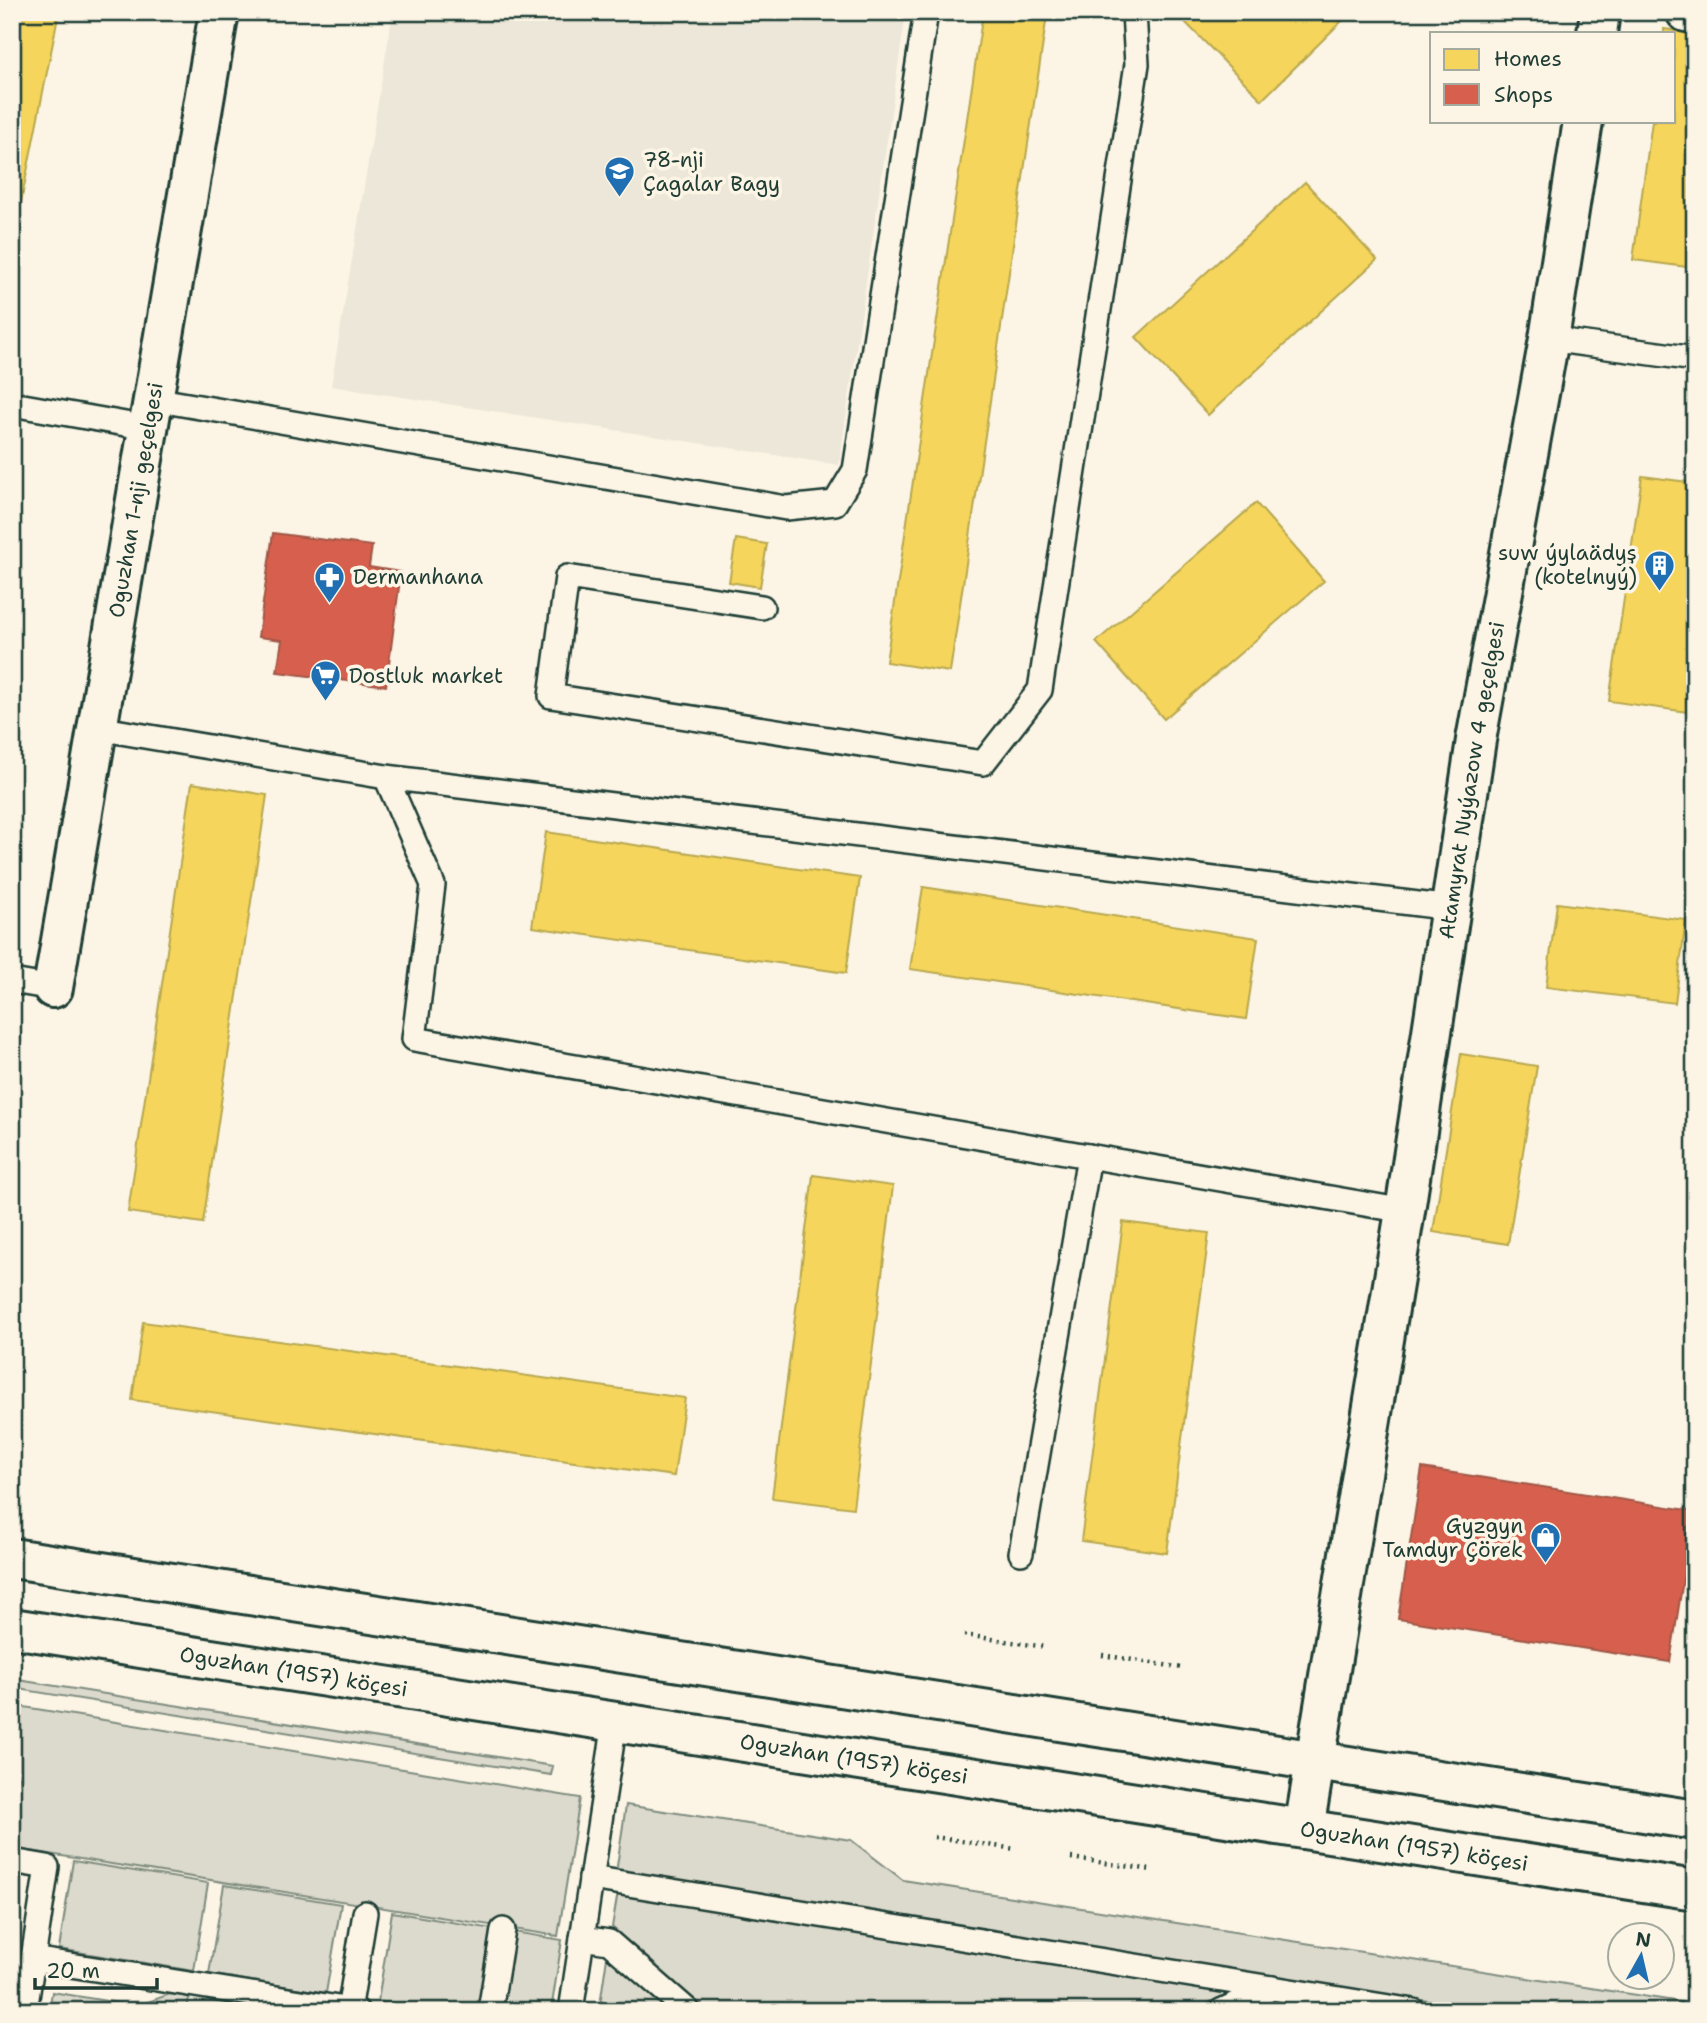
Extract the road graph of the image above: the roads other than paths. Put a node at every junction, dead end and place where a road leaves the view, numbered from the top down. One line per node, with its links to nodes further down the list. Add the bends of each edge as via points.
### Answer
1 (219, 12): 12 (main road, Oguzhan 1-nji geçelgesi)
2 (926, 12): 12 (lane, via 855,470 835,503 786,509)
3 (1134, 12): 13 (lane, via 1137,64 1040,690 983,763 551,696 567,577)
4 (1600, 12): 7 (main road)
5 (1686, 12): 6 (main road)
6 (1695, 13)
7 (1597, 32)
8 (1583, 122): 9 (main road, Atamyrat Nyýazow 4 geçelgesi)
9 (1549, 339): 10 (lane); 16 (main road, Atamyrat Nyýazow 4 geçelgesi, via 1476,740)
10 (1695, 359)
11 (12, 404): 12 (lane)
12 (151, 413): 14 (main road, Oguzhan 1-nji geçelgesi)
13 (762, 607)
14 (97, 728): 15 (lane); 18 (main road, Oguzhan 1-nji geçelgesi)
15 (386, 777): 16 (lane); 19 (lane, via 433,884 414,1039)
16 (1451, 908): 20 (main road, Atamyrat Nyýazow 4 geçelgesi)
17 (12, 981): 18 (lane)
18 (53, 988)
19 (1088, 1156): 20 (lane); 21 (lane)
20 (1405, 1211): 25 (main road, Atamyrat Nyýazow 4 geçelgesi)
21 (1021, 1553)
22 (12, 1558): 25 (main road)
23 (12, 1628): 24 (main road, Oguzhan (1957) köçesi)
24 (615, 1722): 27 (main road, Oguzhan (1957) köçesi); 29 (lane)
25 (1315, 1761): 26 (main road); 27 (main road, Atamyrat Nyýazow 4 geçelgesi)
26 (1695, 1820)
27 (1304, 1829): 30 (main road, Oguzhan (1957) köçesi)
28 (12, 1861): 34 (lane, via 47,1867)
29 (591, 1878): 33 (lane); 35 (lane)
30 (1695, 1890)
31 (365, 1913): 37 (lane)
32 (503, 1930): 39 (lane)
33 (582, 1938): 40 (lane); 41 (lane, via 609,1942)
34 (33, 1959): 37 (lane); 38 (lane)
35 (1282, 1996): 36 (lane); 42 (lane)
36 (1326, 2003): 43 (lane)
37 (352, 2010)
38 (25, 2011)
39 (490, 2011)
40 (571, 2011)
41 (688, 2011)
42 (1221, 2011)
43 (1414, 2011)

